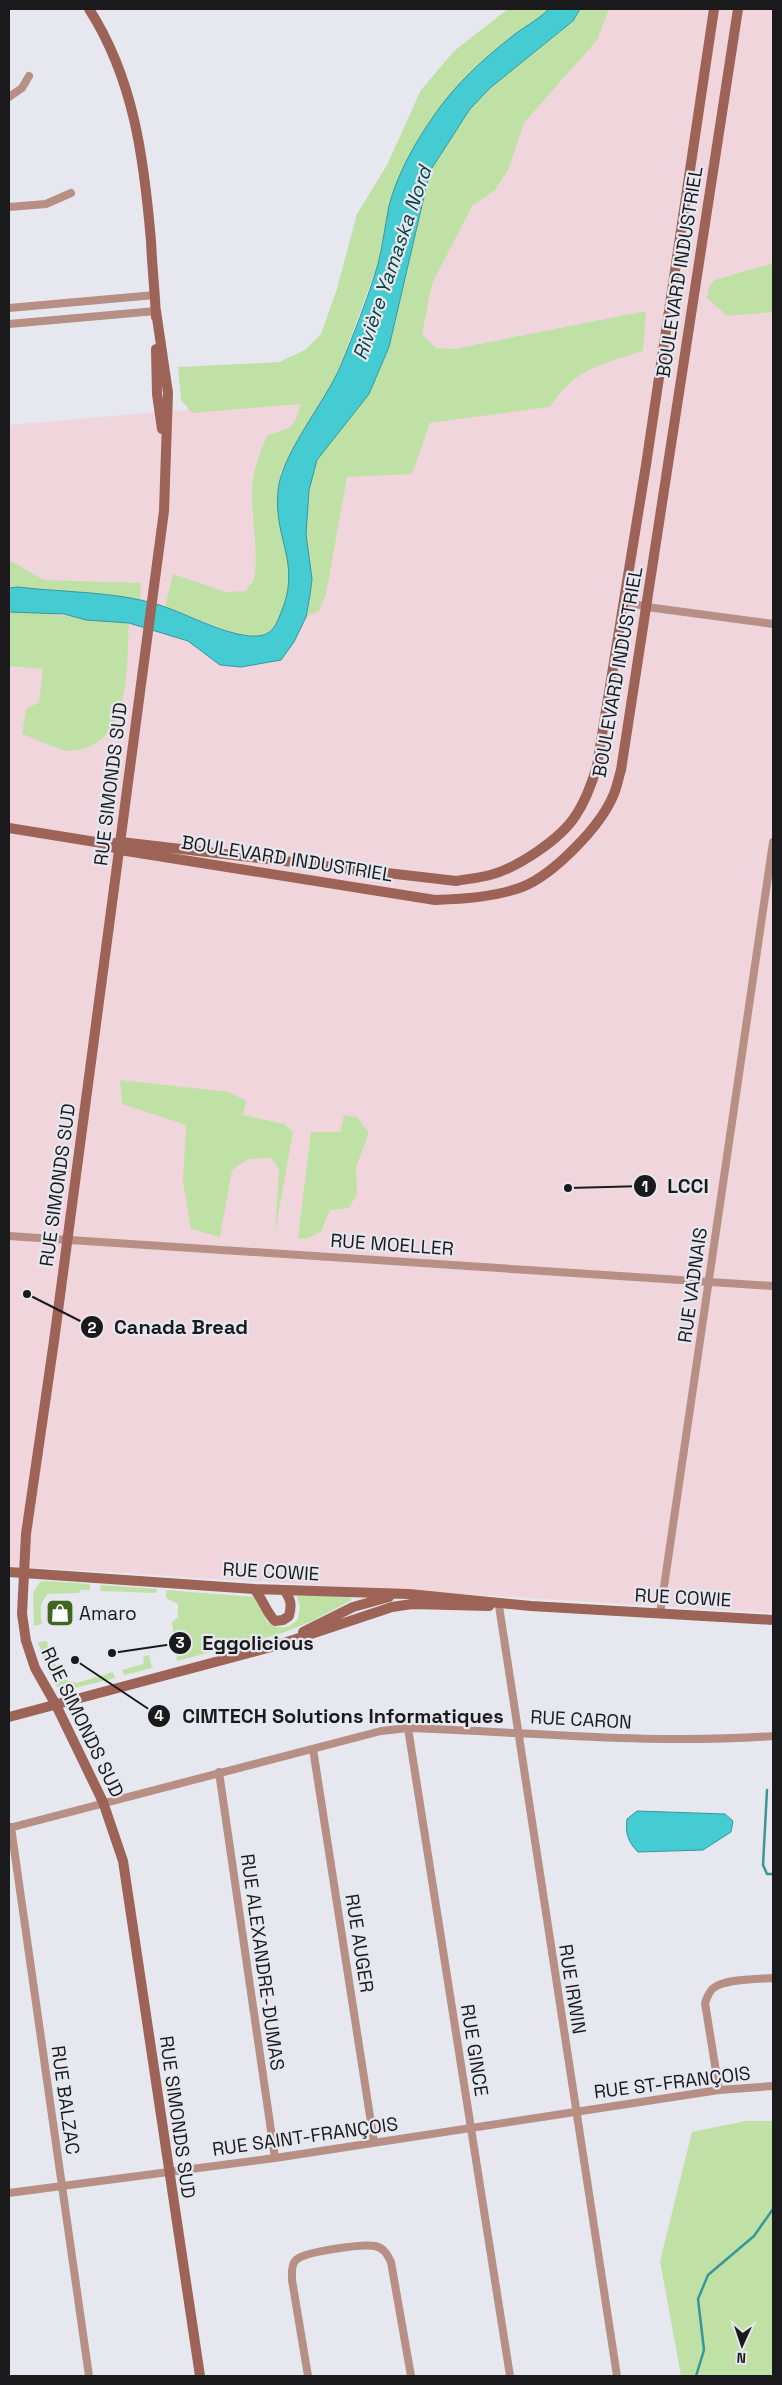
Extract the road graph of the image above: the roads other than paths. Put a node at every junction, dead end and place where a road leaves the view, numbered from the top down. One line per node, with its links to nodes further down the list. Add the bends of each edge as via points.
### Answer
1 (89, 9): 8 (street, RUE SIMONDS SUD, via 118,67 140,141)
2 (714, 9): 14 (street, BOULEVARD INDUSTRIEL)
3 (738, 9): 15 (street, BOULEVARD INDUSTRIEL)
4 (29, 76): 5 (street, via 22,88)
5 (9, 98)
6 (71, 193): 7 (street, via 46,204)
7 (9, 207)
8 (154, 295): 9 (street); 11 (street, RUE SIMONDS SUD)
9 (34, 306): 10 (street); 12 (street)
10 (9, 308)
11 (156, 311): 12 (street); 19 (street, RUE SIMONDS SUD, via 168,393 164,511)
12 (36, 322): 13 (street)
13 (9, 324)
14 (624, 601): 15 (street); 19 (street, BOULEVARD INDUSTRIEL, via 597,766 591,785 576,816 552,840 515,865 491,875 456,881)
15 (647, 607): 16 (street); 19 (street, BOULEVARD INDUSTRIEL, via 613,796 590,831 563,860 524,887 472,898 435,900)
16 (773, 624)
17 (9, 828): 19 (street, BOULEVARD INDUSTRIEL)
18 (773, 842): 22 (street, RUE VADNAIS)
19 (120, 846): 21 (street, RUE SIMONDS SUD)
20 (9, 1236): 21 (street, RUE MOELLER)
21 (67, 1239): 22 (street, RUE MOELLER); 25 (street, RUE SIMONDS SUD)
22 (709, 1281): 23 (street, RUE MOELLER); 31 (street, RUE VADNAIS)
23 (773, 1286)
24 (9, 1572): 25 (street, RUE COWIE)
25 (23, 1572): 26 (street, RUE COWIE); 34 (street, RUE SIMONDS SUD, via 22,1614 26,1640 35,1668)
26 (254, 1589): 27 (street, RUE COWIE); 27 (street, via 275,1621 289,1616 292,1607)
27 (284, 1590): 28 (street, RUE COWIE)
28 (409, 1594): 30 (street, RUE COWIE); 33 (street, via 353,1607)
29 (499, 1606): 30 (street, RUE COWIE); 33 (street, RUE COWIE, via 412,1604 392,1607); 37 (street, RUE IRWIN)
30 (531, 1606): 31 (street, RUE COWIE)
31 (660, 1614): 32 (street, RUE COWIE)
32 (773, 1620)
33 (275, 1646): 34 (street)
34 (56, 1705): 35 (street); 41 (street, RUE SIMONDS SUD)
35 (9, 1717)
36 (408, 1728): 37 (street, RUE CARON); 39 (street, RUE CARON, via 381,1731); 47 (street, RUE GINCE)
37 (517, 1732): 38 (street, RUE CARON, via 625,1739); 46 (street, RUE IRWIN)
38 (773, 1736)
39 (313, 1749): 40 (street, RUE CARON); 48 (street, RUE AUGER)
40 (219, 1772): 41 (street, RUE CARON); 49 (street, RUE ALEXANDRE-DUMAS)
41 (103, 1802): 42 (street, RUE CARON); 50 (street, RUE SIMONDS SUD, via 123,1861)
42 (10, 1827): 51 (street, RUE BALZAC)
43 (773, 1978): 45 (street, via 723,1983 709,1993 705,2003)
44 (773, 2086): 45 (street, RUE ST-FRANÇOIS)
45 (720, 2090): 46 (street, RUE ST-FRANÇOIS)
46 (576, 2110): 47 (street, RUE SAINT-FRANÇOIS); 58 (street, RUE IRWIN)
47 (471, 2128): 48 (street, RUE SAINT-FRANÇOIS); 57 (street, RUE GINCE)
48 (374, 2142): 49 (street, RUE SAINT-FRANÇOIS)
49 (275, 2158): 50 (street, RUE SAINT-FRANÇOIS)
50 (168, 2171): 51 (street, RUE SAINT-FRANÇOIS); 54 (street, RUE SIMONDS SUD)
51 (61, 2186): 52 (street, RUE SAINT-FRANÇOIS); 53 (street, RUE BALZAC)
52 (9, 2193)
53 (89, 2376)
54 (200, 2376)
55 (308, 2376): 56 (street, via 292,2266 307,2254 377,2246 386,2252 391,2262)
56 (411, 2376)
57 (510, 2376)
58 (617, 2376)

